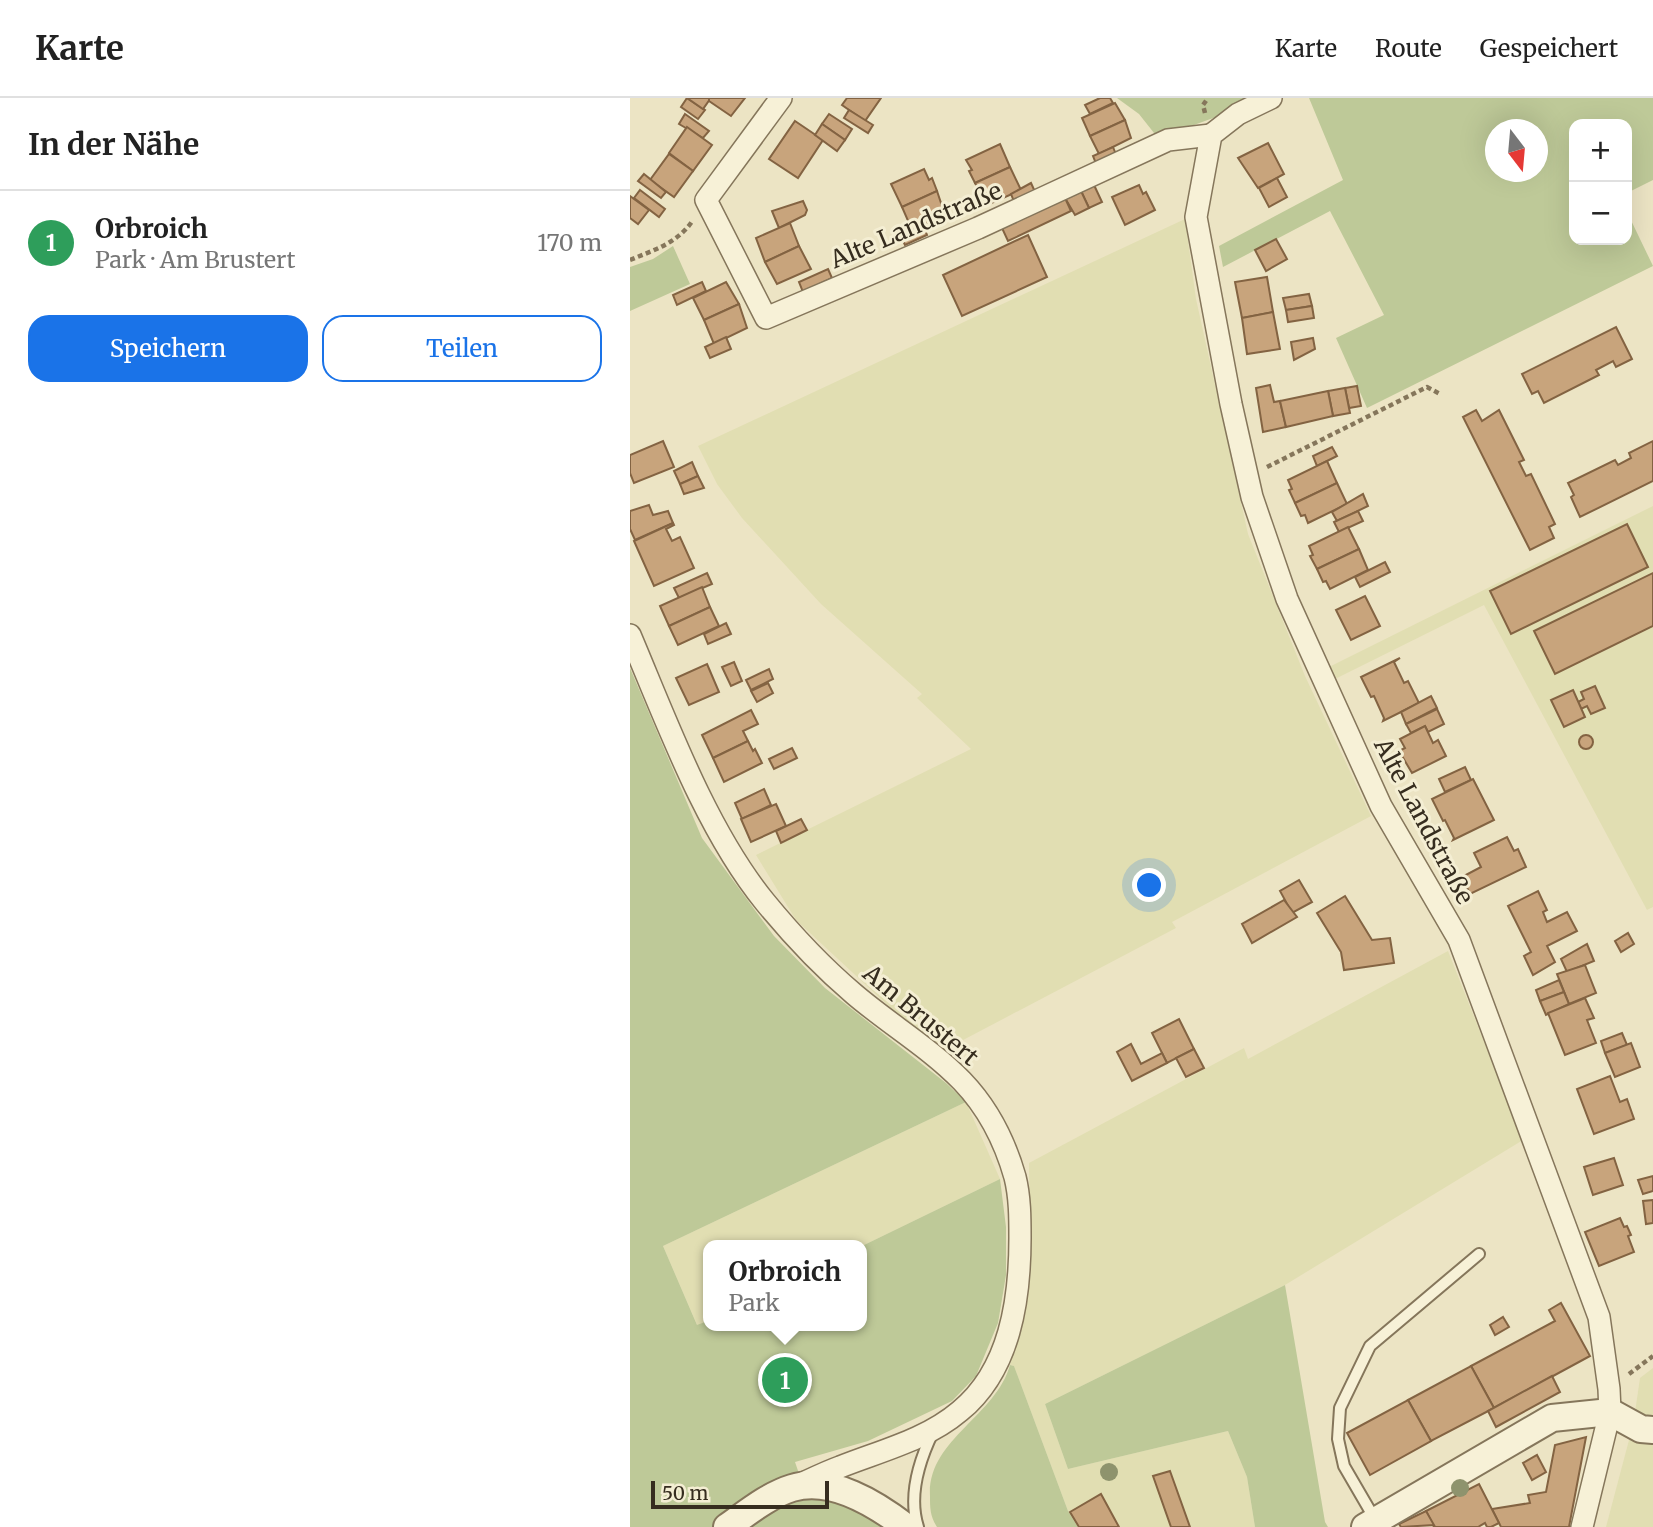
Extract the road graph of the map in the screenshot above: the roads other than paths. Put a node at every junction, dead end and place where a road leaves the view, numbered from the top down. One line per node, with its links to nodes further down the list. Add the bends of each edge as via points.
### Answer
1 (781, 98): 3 (street, Alte Landstraße, via 706,200 766,318 978,228 1168,140)
2 (1271, 98): 3 (street, via 1238,114)
3 (1211, 135): 6 (street, Alte Landstraße, via 1196,217 1252,497 1287,599 1381,806 1459,940 1599,1317)
4 (630, 635): 7 (street, Am Brustert, via 718,831 757,892 821,965 963,1082 986,1110 1006,1149 1016,1181 1020,1239 1015,1305 998,1364 980,1392)
5 (1479, 1254): 11 (lane, via 1370,1346 1340,1408 1338,1439 1344,1466)
6 (1610, 1412): 8 (street, via 1641,1429); 11 (street, via 1552,1418); 14 (street, Alte Landstraße)
7 (935, 1429): 9 (street, Am Brustert); 13 (lane, via 921,1458 915,1491)
8 (1653, 1430)
9 (793, 1488): 10 (street); 12 (street, via 814,1485 839,1490 865,1500)
10 (738, 1519)
11 (1371, 1524)
12 (906, 1527)
13 (918, 1527)
14 (1582, 1527)

